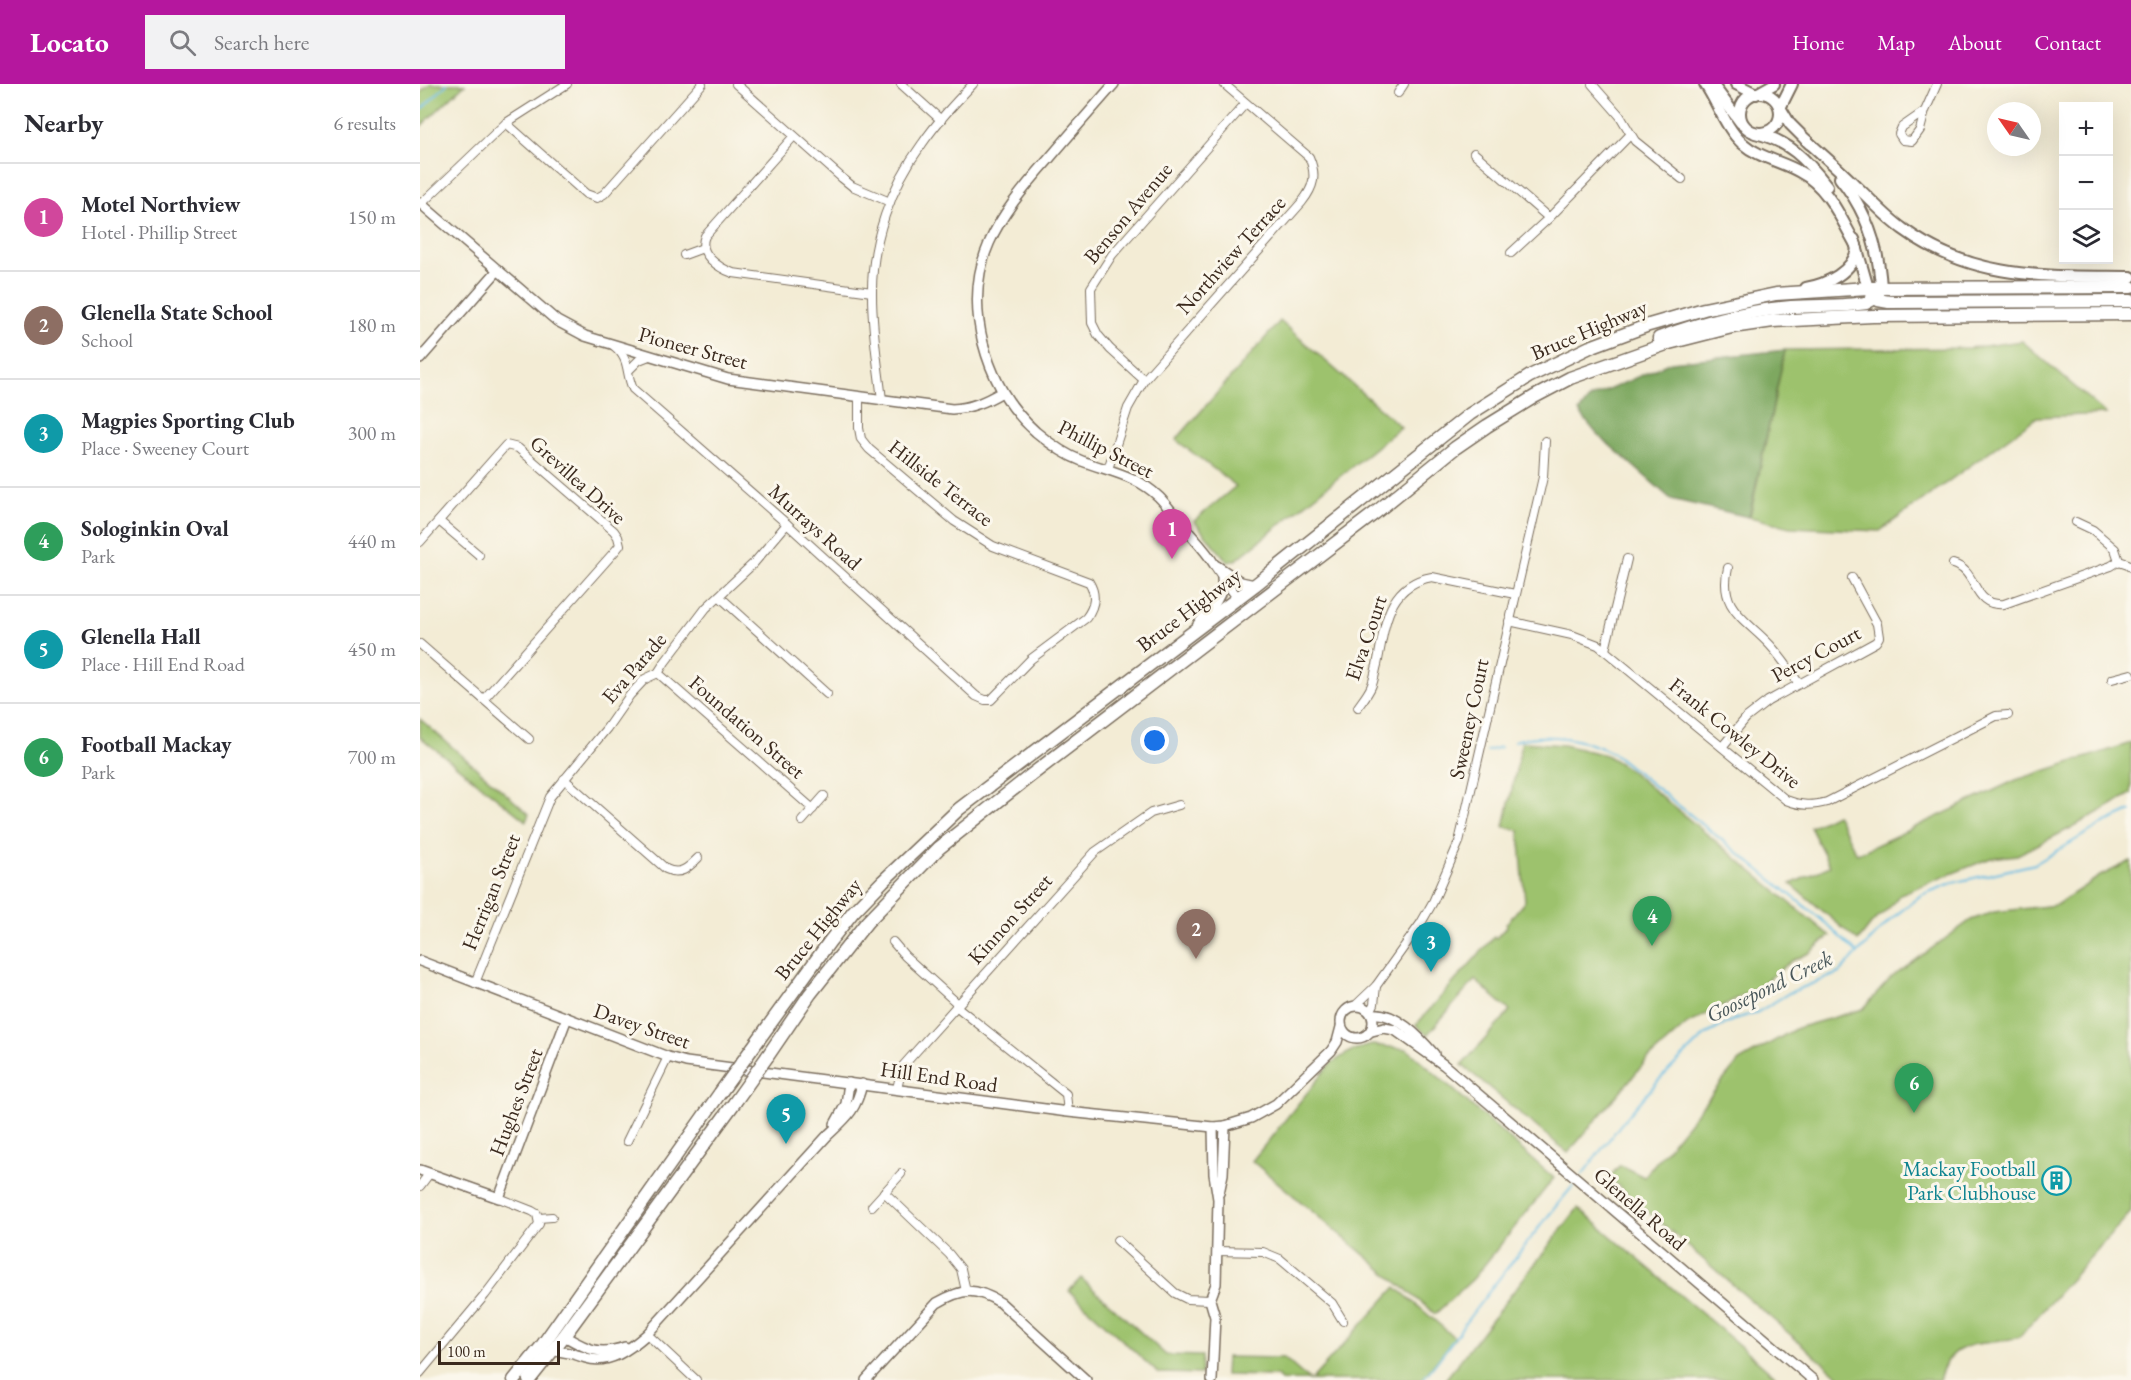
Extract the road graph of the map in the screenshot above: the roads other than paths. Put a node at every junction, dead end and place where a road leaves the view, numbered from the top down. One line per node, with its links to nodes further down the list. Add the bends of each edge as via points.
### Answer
1 (567, 84): 22 (street)
2 (702, 84): 22 (street, via 597,198 586,194)
3 (736, 84): 25 (street)
4 (901, 84): 21 (street)
5 (973, 84): 21 (street)
6 (1114, 84): 50 (street, Phillip Street, via 1014,198 986,250 977,300 979,326)
7 (1224, 84): 18 (street, Northview Terrace)
8 (1404, 84): 16 (street)
9 (1592, 84): 24 (street, via 1620,116)
10 (1705, 84): 32 (main road, via 1743,143 1817,183)
11 (1712, 84): 23 (main road)
12 (1736, 84): 17 (main road)
13 (1774, 84): 17 (main road)
14 (1792, 84): 19 (main road)
15 (1937, 84): 20 (street)
16 (1398, 93)
17 (1757, 93): 19 (main road, via 1771,96); 23 (main road, via 1746,99 1741,109 1741,119)
18 (1245, 104): 49 (street, Benson Avenue, via 1112,255 1091,288 1092,323 1098,335); 49 (street, Northview Terrace, via 1309,157 1313,184 1302,202)
19 (1780, 109): 23 (main road, via 1779,121 1773,129 1766,133); 26 (main road)
20 (1925, 111)
21 (941, 120): 29 (street, via 921,144)
22 (506, 123): 30 (street)
23 (1750, 130): 32 (main road, via 1786,144 1814,169 1845,214)
24 (1630, 135): 28 (street); 31 (street)
25 (794, 136): 29 (street, via 852,186); 33 (street, via 707,234)
26 (1806, 140): 37 (main road, via 1898,225 1955,258 2023,275); 40 (main road, via 1845,184 1863,214 1875,247)
27 (1474, 153): 31 (street)
28 (1682, 179)
29 (890, 202): 39 (street, via 875,260)
30 (421, 203): 36 (street, Pioneer Street)
31 (1549, 218): 34 (street)
32 (1857, 247): 40 (main road); 41 (main road, via 1851,265 1830,281)
33 (704, 248): 35 (street); 39 (street, via 716,263 733,273)
34 (1511, 253)
35 (684, 255)
36 (498, 270): 44 (street, Pioneer Street, via 557,321); 46 (street)
37 (2131, 277)
38 (2131, 286): 40 (highway, Bruce Highway)
39 (872, 292): 52 (street, via 874,347)
40 (1874, 292): 41 (highway, Bruce Highway); 42 (highway, via 1886,302); 48 (highway, via 1861,304 1779,308 1705,322 1621,353)
41 (1776, 294): 69 (highway, Bruce Highway, via 1714,306 1649,325 1590,347 1530,376 1452,427)
42 (2131, 301)
43 (2131, 314): 48 (highway, Bruce Highway, via 1873,316 1773,321 1692,336)
44 (614, 346): 45 (street, Pioneer Street); 47 (street, Murrays Road)
45 (648, 356): 47 (street); 51 (street, Pioneer Street, via 728,379)
46 (420, 359)
47 (630, 369): 58 (street, Murrays Road, via 628,379 633,389)
48 (1570, 378): 55 (highway, Bruce Highway, via 1481,430)
49 (1144, 380): 54 (street, Northview Terrace, via 1128,408)
50 (1002, 392): 52 (street, Pioneer Street, via 964,409); 54 (street, Phillip Street, via 1036,432 1080,460)
51 (859, 397): 52 (street, Pioneer Street); 83 (street, Hillside Terrace, via 861,439 912,487 993,546 1080,578 1093,589 1095,600 1086,618 1031,659)
52 (882, 400)
53 (1545, 441): 70 (street, Sweeney Court, via 1543,477)
54 (1108, 469): 64 (street, Phillip Street, via 1129,477 1161,498)
55 (1375, 513): 72 (highway, via 1337,534 1253,599); 132 (highway, Bruce Highway, bridge, via 939,848 867,922 810,994)
56 (439, 521): 59 (street, Grevillea Drive); 60 (street); 82 (street, Grevillea Drive, via 492,459 511,445 618,537 620,545 616,550)
57 (2076, 522): 62 (street, via 2093,530 2115,549)
58 (786, 524): 71 (street, Eva Parade, via 754,563); 83 (street, Murrays Road, via 976,696)
59 (420, 542)
60 (478, 555)
61 (1627, 559): 76 (street)
62 (2119, 561): 63 (street, via 1994,605 1981,596 1960,566); 65 (street)
63 (1953, 564)
64 (1215, 565): 68 (street); 69 (street, via 1241,582)
65 (2131, 567)
66 (1728, 568): 80 (street, via 1727,599 1784,660)
67 (1852, 578): 80 (street, Percy Court, via 1883,638)
68 (1222, 579): 72 (street); 74 (street, via 1218,597)
69 (1255, 585): 72 (highway, Bruce Highway)
70 (1515, 594): 73 (street, Sweeney Court); 84 (street, Elva Court, via 1432,577 1410,584 1400,592 1388,614 1371,687)
71 (719, 596): 77 (street, Eva Parade); 81 (street)
72 (1238, 598): 74 (highway, Bruce Highway)
73 (1509, 621): 76 (street, Frank Cowley Drive, via 1583,638); 98 (street, Sweeney Court, via 1459,842 1421,923)
74 (1192, 630): 134 (highway, Bruce Highway, bridge, via 959,809 883,880 830,941 720,1093)
75 (420, 644): 82 (street)
76 (1605, 650): 87 (street, Frank Cowley Drive)
77 (658, 673): 88 (street, Eva Parade, via 645,679 630,695); 91 (street, Foundation Street)
78 (2131, 674): 79 (street)
79 (2112, 680)
80 (1799, 684): 87 (street, Percy Court, via 1757,708)
81 (827, 694)
82 (484, 699): 86 (street)
83 (991, 700)
84 (1358, 707)
85 (2008, 715): 87 (street, Frank Cowley Drive, via 1996,716 1815,805 1786,801)
86 (529, 739)
87 (1722, 747)
88 (564, 779): 92 (street, Eva Parade); 94 (street, via 666,869 680,872)
89 (824, 796): 91 (street, Foundation Street)
90 (1179, 805): 99 (street, Kinnon Street, via 1151,813 1095,852)
91 (813, 809): 93 (street, Foundation Street)
92 (541, 815): 97 (street, Herrigan Street)
93 (802, 821)
94 (698, 858)
95 (893, 942): 99 (street)
96 (420, 962): 97 (street, Davey Street)
97 (475, 983): 102 (street, Davey Street)
98 (1376, 986): 100 (street, Sweeney Court); 101 (street, Sweeney Court)
99 (957, 1005): 111 (street, Kinnon Street, via 902,1067); 112 (street, via 1066,1094)
100 (1355, 1006): 101 (street); 103 (street, via 1345,1012)
101 (1371, 1013): 104 (street); 108 (street, Glenella Road, via 1379,1013 1406,1028)
102 (567, 1018): 107 (street, Davey Street); 121 (street, Hughes Street)
103 (1341, 1027): 105 (street); 106 (street, Hill End Road)
104 (1372, 1031): 105 (street); 108 (street, Glenella Road, via 1395,1030)
105 (1357, 1039): 106 (street, Hill End Road)
106 (1331, 1051): 113 (street, Hill End Road, via 1276,1104)
107 (668, 1057): 109 (street, Davey Street); 116 (street)
108 (1444, 1065): 142 (street, Glenella Road)
109 (849, 1083): 110 (street, Davey Street); 115 (street, via 846,1104)
110 (862, 1084): 111 (street, Hill End Road); 115 (street, Hill End Road, via 851,1114)
111 (897, 1089): 112 (street, Hill End Road)
112 (1068, 1112): 114 (street, Hill End Road)
113 (1225, 1126): 114 (street, Hill End Road); 122 (street)
114 (1213, 1127): 122 (street)
115 (826, 1136): 131 (street, Hill End Road)
116 (627, 1141)
117 (424, 1172): 119 (street); 121 (street)
118 (901, 1174): 120 (street)
119 (420, 1186)
120 (884, 1192): 123 (street); 128 (street, via 949,1254 961,1269)
121 (499, 1198): 125 (street, via 532,1211)
122 (1218, 1199): 127 (street)
123 (872, 1206)
124 (552, 1217): 125 (street)
125 (539, 1218): 135 (street, via 526,1243)
126 (1117, 1240): 129 (street, via 1175,1293 1187,1299)
127 (1217, 1251): 129 (street, via 1216,1284); 130 (street, via 1263,1252 1280,1259 1332,1304)
128 (966, 1290): 139 (street, via 937,1303); 140 (street, via 1001,1303)
129 (1210, 1299): 141 (street, via 1215,1317)
130 (1343, 1321)
131 (647, 1334): 133 (street, Hill End Road); 138 (street)
132 (564, 1336): 133 (street, Hill End Road, via 596,1351); 134 (highway)
133 (636, 1343): 134 (street, Hill End Road, via 617,1356 601,1360)
134 (547, 1349): 136 (highway, Bruce Highway); 137 (highway, Bruce Highway)
135 (420, 1373)
136 (514, 1380)
137 (529, 1380)
138 (696, 1380)
139 (866, 1380)
140 (1086, 1380)
141 (1212, 1380)
142 (1813, 1380)

